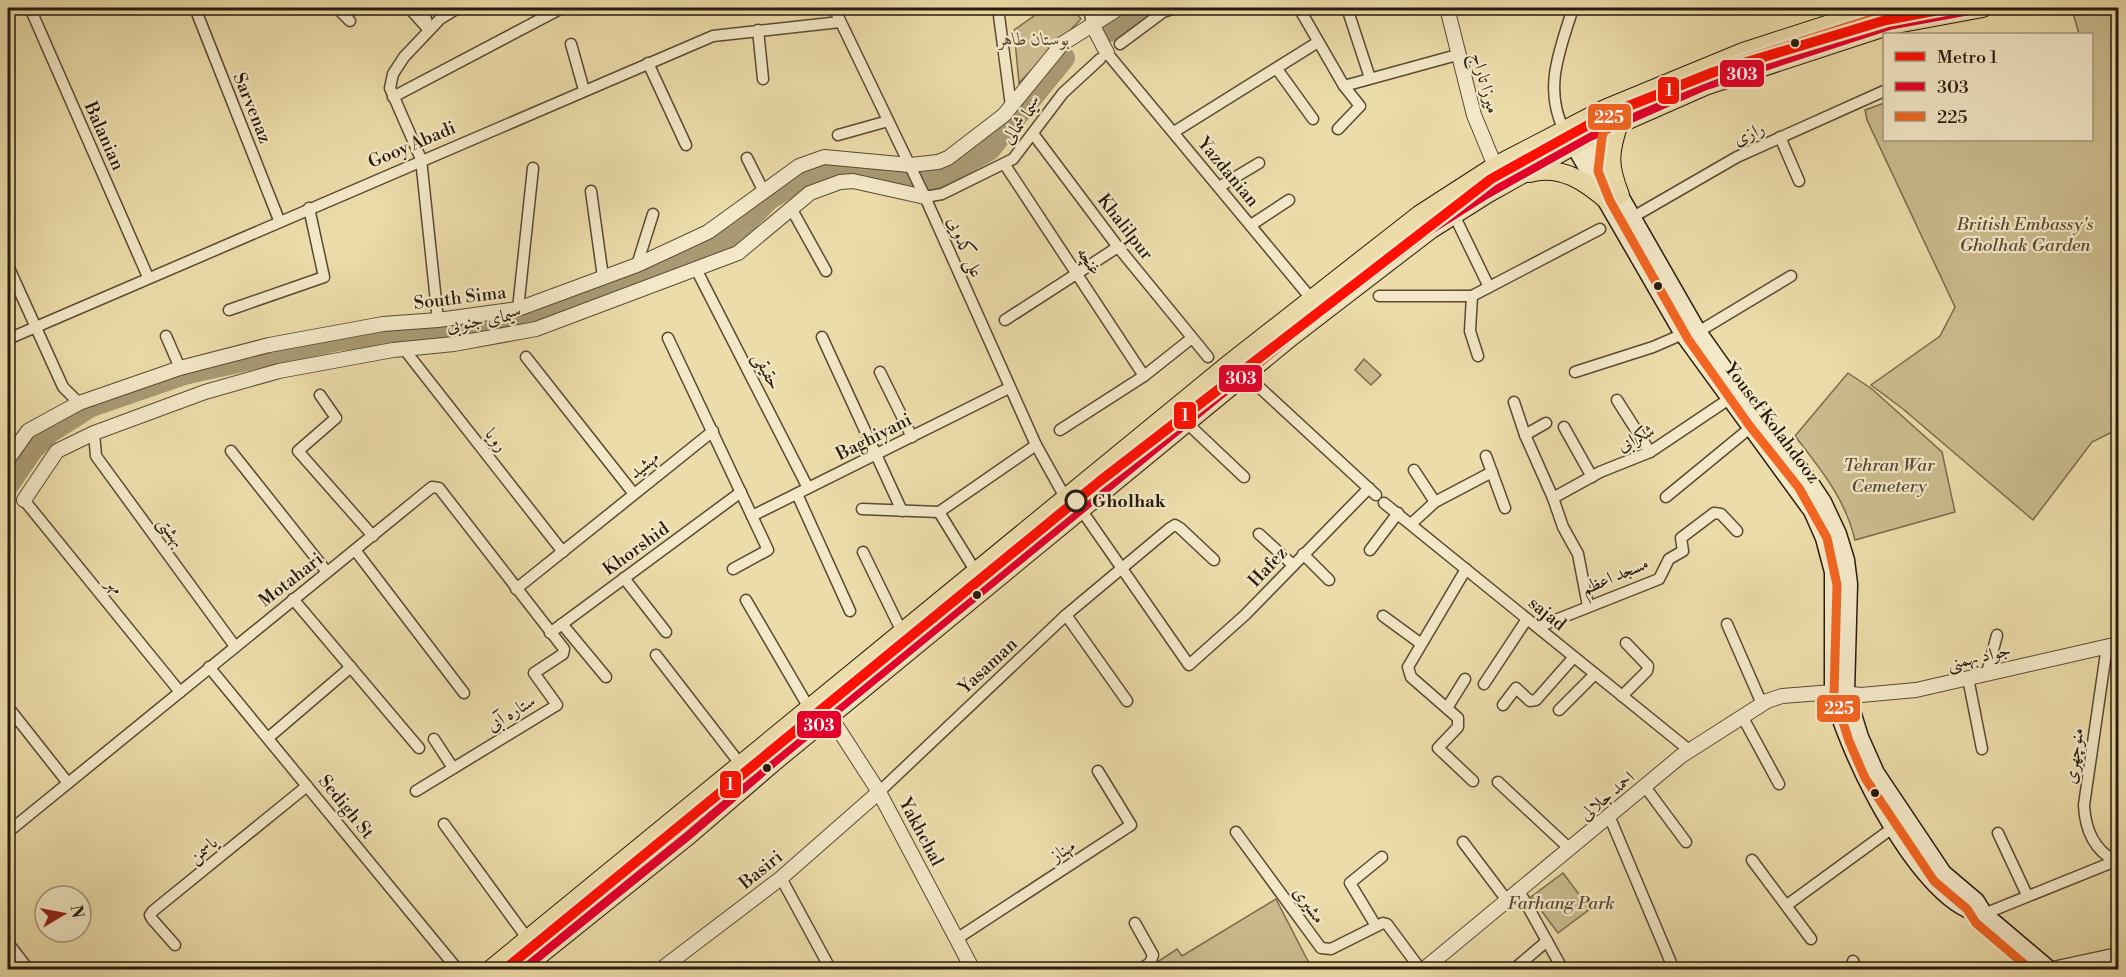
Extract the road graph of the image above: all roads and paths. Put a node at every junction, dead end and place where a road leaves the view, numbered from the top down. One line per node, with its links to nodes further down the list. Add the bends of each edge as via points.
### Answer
1 (30, 8): 78 (street, Balanian)
2 (195, 8): 68 (street, Sarvenaz)
3 (337, 8): 19 (street)
4 (409, 8): 22 (street)
5 (423, 8): 22 (street)
6 (458, 8): 22 (street)
7 (562, 8): 36 (street)
8 (834, 8): 20 (street, علی کدویی)
9 (998, 8): 37 (street)
10 (1089, 8): 21 (street)
11 (1119, 8): 21 (street, South Sima)
12 (1175, 8): 26 (street, via 1163,12)
13 (1299, 8): 24 (street)
14 (1347, 8): 31 (street)
15 (1447, 8): 27 (street, میرزا تاراج)
16 (1573, 8): 43 (street, via 1552,91 1556,112)
17 (1872, 8): 43 (main road, via 1694,70)
18 (1983, 8): 40 (main road, via 1891,25 1705,86)
19 (350, 21)
20 (840, 22): 23 (street, Gooy Abadi); 39 (street, علی کدویی)
21 (1092, 24): 28 (street); 37 (street, South Sima, via 1056,50)
22 (429, 30): 36 (street, via 393,74)
23 (758, 30): 29 (street, Gooy Abadi, via 713,36); 32 (street)
24 (1318, 42): 30 (street); 33 (street)
25 (571, 44): 34 (street)
26 (1120, 44)
27 (1457, 55): 31 (street); 53 (street, میرزا تاراج, via 1474,115)
28 (1104, 56): 42 (street, Yazdanian); 45 (street, سیما شمالی, via 1063,93)
29 (648, 63): 34 (street, Gooy Abadi); 47 (street)
30 (1277, 69): 38 (street); 42 (street)
31 (1370, 78): 33 (street)
32 (763, 80)
33 (1344, 86): 41 (street, via 1360,107)
34 (584, 90): 49 (street, Gooy Abadi)
35 (1883, 91): 46 (street, رازی)
36 (393, 97): 49 (street)
37 (1011, 106): 51 (street, South Sima, via 1004,116 948,158)
38 (1313, 119)
39 (888, 121): 44 (street); 51 (street, علی کدویی)
40 (1620, 123): 43 (main road); 61 (main road, via 1610,171)
41 (1338, 129)
42 (1174, 132): 57 (street, Yazdanian)
43 (1576, 134): 53 (main road); 55 (main road); 61 (main road)
44 (838, 135)
45 (1034, 135): 52 (street, سیما شمالی); 71 (street, Khalilpur)
46 (1780, 137): 56 (street); 67 (street, رازی, via 1737,157)
47 (686, 145)
48 (747, 158): 58 (street)
49 (421, 159): 63 (street, Gooy Abadi); 86 (street)
50 (1260, 163): 57 (street)
51 (910, 165): 58 (street, South Sima, via 824,157 799,166); 60 (street, علی کدویی)
52 (1005, 165): 60 (street, سیما شمالی, via 942,194); 76 (street, غنچه)
53 (1495, 166): 83 (main road, via 1419,215)
54 (533, 168): 84 (street)
55 (1519, 176): 61 (main road, via 1538,171 1572,175); 66 (main road)
56 (1799, 181)
57 (1220, 187): 69 (street, Yazdanian)
58 (763, 190): 72 (street, South Sima, via 708,232)
59 (591, 191): 79 (street)
60 (925, 197): 64 (street, سیمای جنوبی, via 840,182 810,193); 104 (street, علی کدویی)
61 (1615, 198): 67 (main road, Yousef Kolahdooz); 89 (main road, Yousef Kolahdooz)
62 (1289, 200): 69 (street)
63 (309, 208): 68 (street, Gooy Abadi); 85 (street, via 324,277)
64 (791, 208): 74 (street, سیمای جنوبی, via 744,250); 75 (street)
65 (653, 214): 72 (street)
66 (1454, 215): 80 (street); 83 (main road, via 1362,280)
67 (1633, 218): 89 (main road, Yousef Kolahdooz)
68 (279, 220): 78 (street, Gooy Abadi)
69 (1251, 225): 83 (street, Yazdanian)
70 (1600, 229): 80 (street)
71 (1118, 247): 76 (street); 93 (street, Khalilpur)
72 (636, 265): 79 (street, South Sima)
73 (8, 266): 88 (street)
74 (696, 269): 95 (street, سیمای جنوبی, via 536,329); 129 (street, حقیقی)
75 (826, 271)
76 (1078, 273): 87 (street); 103 (street, غنچه)
77 (1791, 276): 89 (street)
78 (148, 277): 88 (street, Gooy Abadi)
79 (603, 277): 84 (street, South Sima)
80 (1489, 287): 82 (street)
81 (1379, 296): 82 (street)
82 (1472, 296): 96 (street, via 1470,331)
83 (1316, 306): 102 (main road); 136 (main road)
84 (518, 309): 86 (street, South Sima)
85 (229, 310)
86 (438, 320): 99 (street, South Sima, via 383,324)
87 (1005, 320)
88 (36, 328): 94 (street, Gooy Abadi); 109 (street, via 63,387)
89 (1690, 333): 101 (street); 106 (main road, Yousef Kolahdooz); 195 (main road, Yousef Kolahdooz, via 1809,481 1838,534 1849,584)
90 (166, 336): 99 (street)
91 (822, 337): 122 (street)
92 (668, 338): 115 (street)
93 (1192, 338): 98 (street, Khalilpur); 103 (street)
94 (8, 339)
95 (404, 349): 116 (street, سیمای جنوبی, via 279,372 205,392); 152 (street, رویا)
96 (1478, 356)
97 (526, 357): 131 (street)
98 (1208, 357)
99 (180, 368): 109 (street, South Sima)
100 (880, 372): 118 (street)
101 (1575, 372)
102 (1246, 375): 111 (main road); 133 (street, sajad)
103 (1144, 376): 114 (street)
104 (1010, 388): 118 (street, Baghiyani); 119 (street, علی کدویی)
105 (320, 394): 149 (street, via 336,418 298,451)
106 (1729, 399): 113 (main road, Yousef Kolahdooz); 121 (street, شکرابی)
107 (1617, 400): 121 (street)
108 (1514, 402): 117 (street)
109 (79, 403): 124 (street, South Sima, via 28,431)
110 (1546, 423): 117 (street)
111 (1188, 424): 127 (street); 142 (main road)
112 (1564, 427): 128 (street)
113 (1750, 428): 134 (street); 195 (main road, Yousef Kolahdooz, via 1812,511 1830,554)
114 (1060, 430)
115 (713, 431): 130 (street); 131 (street, مهشید)
116 (94, 433): 137 (street, سیمای جنوبی, via 57,451); 181 (street, بهشتی, via 96,456)
117 (1525, 435): 135 (street)
118 (912, 437): 122 (street, Baghiyani)
119 (1036, 445): 136 (street, علی کدویی); 143 (street)
120 (231, 451): 160 (street)
121 (1650, 452): 128 (street, شکرابی)
122 (875, 455): 129 (street, Baghiyani); 141 (street)
123 (1486, 456): 126 (street)
124 (8, 459)
125 (1414, 470): 138 (street)
126 (1492, 472): 138 (street); 139 (street)
127 (1244, 477)
128 (1592, 477): 135 (street, شکرابی)
129 (808, 488): 132 (street, Baghiyani)
130 (741, 492): 145 (street); 162 (street, Khorshid)
131 (634, 494): 152 (street, مهشید)
132 (797, 494): 145 (street, Baghiyani); 168 (street)
133 (1376, 495): 144 (street, sajad); 154 (street, Hafez)
134 (1666, 497)
135 (1553, 498): 167 (street, via 1578,554)
136 (1066, 499): 161 (main road)
137 (24, 500): 194 (street, مهر)
138 (1435, 502): 146 (street)
139 (1505, 508)
140 (862, 509): 141 (street)
141 (902, 511): 143 (street)
142 (1082, 511): 157 (street); 205 (main road)
143 (939, 512): 161 (street)
144 (1398, 513): 146 (street, sajad); 151 (street)
145 (752, 516): 158 (street, via 768,550)
146 (1411, 524): 159 (street, sajad)
147 (1737, 531): 167 (street, مسجد اعظم, via 1721,514 1714,513 1680,538 1683,551 1669,559 1659,579)
148 (1259, 534): 156 (street)
149 (373, 536): 150 (street, Motahari); 164 (street, Motahari, via 432,487 439,488)
150 (355, 550): 160 (street, Motahari); 196 (street)
151 (1370, 550)
152 (563, 552): 164 (street, مهشید)
153 (863, 552): 176 (street)
154 (1303, 555): 156 (street, Hafez); 163 (street)
155 (1214, 560): 157 (street, Yasaman, via 1175,525)
156 (1293, 565): 157 (street, Hafez, via 1189,665)
157 (1122, 567): 169 (street, Yasaman)
158 (733, 569)
159 (1466, 569): 171 (street, sajad); 179 (street)
160 (327, 572): 165 (street, Motahari)
161 (976, 572): 176 (main road)
162 (624, 579): 172 (street, Khorshid); 175 (street)
163 (1329, 580)
164 (516, 589): 177 (street, Motahari)
165 (293, 599): 181 (street, Motahari); 187 (street)
166 (746, 600): 200 (street)
167 (1588, 606): 174 (street, مسجد اعظم)
168 (850, 611)
169 (1066, 615): 198 (street); 222 (street, Yasaman)
170 (1383, 616): 179 (street)
171 (1527, 619): 174 (street, sajad); 193 (street)
172 (562, 624): 177 (street, Khorshid); 190 (street)
173 (1727, 624): 199 (street)
174 (1538, 627): 185 (street, sajad)
175 (666, 632)
176 (902, 632): 200 (main road)
177 (550, 633): 183 (street, Motahari)
178 (1997, 635): 189 (street)
179 (1420, 643): 203 (street, via 1408,673)
180 (1626, 643): 197 (street, via 1648,666)
181 (234, 645): 186 (street, Motahari)
182 (2113, 645): 189 (street, جواد بهمنی); 234 (street, منوچهری, via 2084,811 2093,841)
183 (564, 649): 213 (street, ستاره آبی, via 563,654 534,673 556,705)
184 (656, 655): 212 (street)
185 (1574, 657): 188 (street, sajad); 201 (street, via 1536,700 1530,701 1516,688)
186 (209, 666): 194 (street, Motahari); 207 (street, Sedigh St)
187 (351, 667): 207 (street); 209 (street)
188 (1595, 674): 197 (street, sajad); 204 (street)
189 (1987, 674): 191 (street, جواد بهمنی)
190 (606, 677)
191 (1968, 678): 195 (street, جواد بهمنی, via 1916,690 1861,696); 210 (street)
192 (1465, 679): 203 (street)
193 (1484, 684)
194 (180, 692): 217 (street, Motahari)
195 (1840, 692): 199 (street, احمد جلالی, via 1782,696); 224 (main road, Yousef Kolahdooz)
196 (464, 693)
197 (1622, 696): 211 (street, sajad)
198 (1127, 701)
199 (1762, 704): 206 (street, احمد جلالی)
200 (813, 705): 205 (main road); 212 (main road)
201 (1503, 705)
202 (8, 707): 217 (street)
203 (1447, 708): 215 (street, via 1460,722 1438,748)
204 (1559, 710)
205 (830, 716): 222 (street, Yakhchal); 255 (main road)
206 (1742, 716): 211 (street, احمد جلالی); 218 (street)
207 (267, 738): 219 (street, Sedigh St)
208 (434, 739): 213 (street)
209 (419, 748)
210 (1982, 748)
211 (1689, 750): 220 (street, احمد جلالی)
212 (741, 765): 243 (main road)
213 (453, 768): 221 (street, ستاره آبی)
214 (1098, 771): 244 (street, مهناز, via 1131,825)
215 (1473, 781)
216 (1498, 782): 231 (street)
217 (68, 783): 226 (street, Motahari)
218 (1779, 784)
219 (307, 786): 248 (street, یاسمن, via 153,911 152,919); 253 (street, Sedigh St)
220 (1646, 788): 223 (street, احمد جلالی); 230 (street)
221 (416, 791)
222 (879, 792): 235 (street, Basiri); 244 (street, Yakhchal)
223 (1610, 818): 231 (street, احمد جلالی); 263 (street)
224 (1900, 822): 239 (street); 240 (main road, Yousef Kolahdooz)
225 (444, 824): 243 (street)
226 (8, 832)
227 (1236, 832): 242 (street, مشیری, via 1321,948 1331,949)
228 (1998, 833): 237 (street)
229 (1463, 842): 238 (street)
230 (1686, 842)
231 (1570, 849): 236 (street, احمد جلالی)
232 (1382, 857): 242 (street, via 1350,883)
233 (1752, 860): 239 (street)
234 (2116, 860): 237 (street)
235 (781, 878): 251 (street, Basiri); 257 (street)
236 (1518, 889): 238 (street, احمد جلالی); 246 (street)
237 (2027, 895): 240 (street)
238 (1506, 899): 260 (street, احمد جلالی)
239 (1787, 905): 245 (street)
240 (1984, 914): 264 (main road, Yousef Kolahdooz)
241 (1135, 923): 259 (street, via 1153,955)
242 (1376, 926): 260 (street, via 1387,924)
243 (527, 938): 254 (main road)
244 (958, 938): 258 (street, Yakhchal)
245 (1811, 939)
246 (1547, 941): 261 (street); 262 (street)
247 (8, 944): 252 (street)
248 (175, 945)
249 (2118, 953): 250 (street)
250 (2104, 958): 264 (street); 265 (street)
251 (678, 964): 256 (street, Basiri)
252 (29, 969)
253 (458, 969)
254 (490, 969)
255 (521, 969)
256 (660, 969)
257 (831, 969)
258 (973, 969)
259 (1139, 969)
260 (1422, 969)
261 (1513, 969)
262 (1563, 969)
263 (1674, 969)
264 (2047, 969)
265 (2109, 969)

